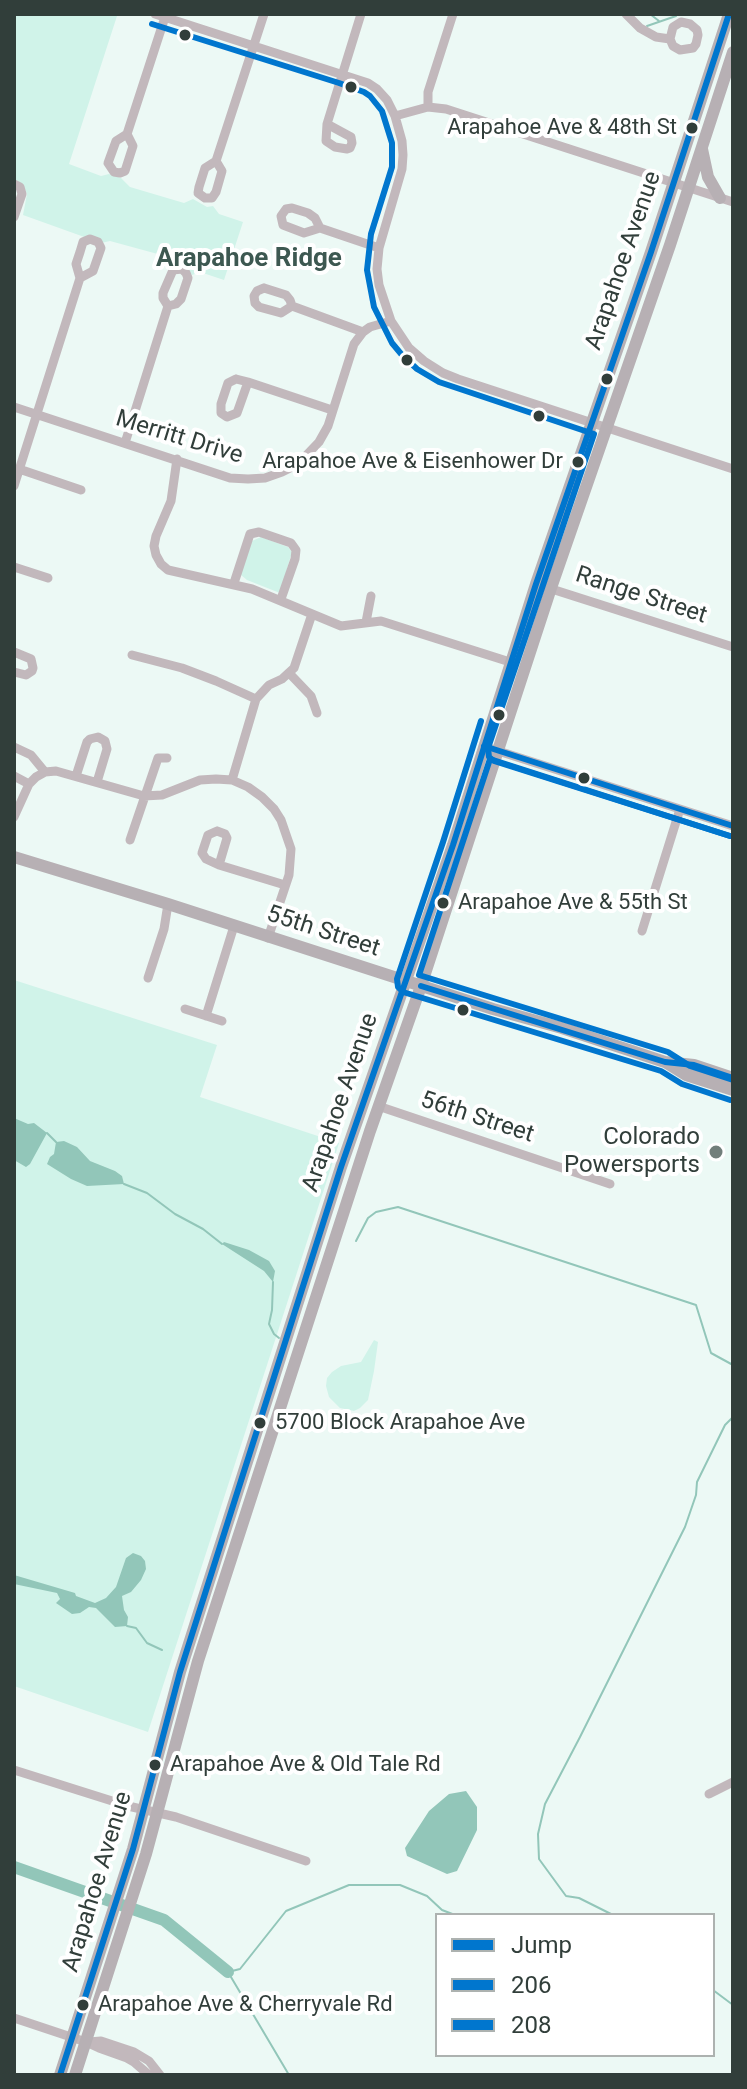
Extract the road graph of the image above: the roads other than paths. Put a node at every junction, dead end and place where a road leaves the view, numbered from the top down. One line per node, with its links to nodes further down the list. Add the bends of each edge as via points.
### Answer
1 (264, 14): 8 (street)
2 (361, 14): 10 (street)
3 (453, 14): 11 (street)
4 (626, 14): 7 (street, via 648,34)
5 (729, 14): 17 (main road, Arapahoe Avenue)
6 (162, 15): 8 (street); 14 (street)
7 (670, 39)
8 (253, 46): 10 (street); 16 (street)
9 (733, 52): 15 (main road, Arapahoe Avenue)
10 (342, 74): 12 (street, via 377,89); 13 (street)
11 (428, 107): 12 (street); 17 (street, via 459,112)
12 (395, 116): 23 (street, via 402,169)
13 (327, 124)
14 (127, 134)
15 (702, 148): 19 (main road, Arapahoe Avenue); 20 (main road, via 708,177)
16 (216, 161)
17 (674, 183): 19 (street); 33 (main road, Arapahoe Avenue)
18 (14, 184): 21 (street, via 22,192)
19 (689, 188): 20 (street); 34 (main road, Arapahoe Avenue)
20 (727, 200)
21 (14, 217)
22 (320, 228): 23 (street)
23 (379, 248): 27 (street, via 379,285)
24 (80, 278): 32 (street)
25 (168, 306): 35 (street)
26 (292, 306): 28 (street)
27 (391, 321): 28 (street); 33 (street, via 409,348 443,373)
28 (363, 332): 31 (street, Merritt Drive, via 352,347)
29 (248, 382): 31 (street)
30 (14, 407): 32 (street, Merritt Drive)
31 (332, 410): 36 (street, Merritt Drive, via 308,455 265,478 230,478)
32 (37, 415): 35 (street, Merritt Drive); 37 (street)
33 (592, 423): 34 (street); 44 (main road, Arapahoe Avenue)
34 (607, 428): 38 (street); 45 (main road, Arapahoe Avenue)
35 (125, 443): 36 (street, Merritt Drive)
36 (177, 459): 43 (street, via 171,501 156,536 156,555 168,570)
37 (19, 469): 39 (street); 40 (street)
38 (733, 469)
39 (14, 486)
40 (81, 490)
41 (14, 567): 42 (street)
42 (48, 578)
43 (234, 583): 47 (street); 47 (street, via 250,534 259,532 291,543 296,550)
44 (536, 584): 45 (street, Range Street); 53 (main road, Arapahoe Avenue)
45 (551, 588): 50 (street, Range Street); 59 (main road, Arapahoe Avenue)
46 (371, 596): 49 (street)
47 (281, 599): 48 (street)
48 (312, 614): 49 (street, via 341,626); 55 (street)
49 (366, 622): 53 (street, via 396,625)
50 (733, 647)
51 (14, 652): 54 (street, via 31,659 33,668 26,675)
52 (132, 655): 56 (street, via 194,672)
53 (510, 662): 59 (main road, Arapahoe Avenue)
54 (14, 672)
55 (290, 674): 56 (street); 57 (street, via 311,696)
56 (256, 699): 64 (street)
57 (317, 713)
58 (14, 747): 61 (street, via 31,755)
59 (490, 748): 68 (street); 80 (main road, Arapahoe Avenue); 81 (main road, Arapahoe Avenue)
60 (167, 758): 67 (street, via 158,758)
61 (45, 772): 63 (street); 66 (street)
62 (14, 776): 66 (street)
63 (76, 776): 65 (street); 65 (street, via 87,742 98,737 107,749)
64 (232, 780): 67 (street, via 200,780); 74 (street, via 262,797 281,820 291,849)
65 (97, 782): 67 (street)
66 (29, 784): 69 (street)
67 (144, 796): 71 (street)
68 (680, 809): 70 (street); 77 (street)
69 (14, 817)
70 (733, 826)
71 (130, 840)
72 (14, 857): 75 (main road, 55th Street)
73 (219, 865): 74 (street)
74 (285, 885): 78 (street)
75 (173, 905): 76 (main road, 55th Street); 79 (street)
76 (234, 926): 78 (main road, 55th Street); 83 (street)
77 (642, 931)
78 (268, 938): 80 (main road, 55th Street)
79 (148, 978)
80 (406, 982): 81 (main road, 55th Street); 93 (main road, Arapahoe Avenue, via 210,1578)
81 (421, 986): 85 (main road, 55th Street); 88 (main road, Arapahoe Avenue)
82 (185, 1009): 83 (street)
83 (206, 1016): 84 (street)
84 (222, 1021)
85 (665, 1062): 86 (main road, 55th Street); 87 (main road, 55th Street, via 686,1075)
86 (733, 1078)
87 (733, 1090)
88 (378, 1106): 89 (street, 56th Street); 94 (main road, Arapahoe Avenue, via 198,1661)
89 (610, 1184)
90 (14, 1770): 93 (street)
91 (733, 1782): 92 (street)
92 (709, 1794)
93 (144, 1810): 94 (street); 97 (main road, Arapahoe Avenue)
94 (158, 1813): 95 (street); 98 (main road, Arapahoe Avenue)
95 (306, 1861)
96 (14, 2018): 97 (street)
97 (72, 2037): 98 (street); 99 (main road, Arapahoe Avenue)
98 (86, 2042): 100 (main road, Arapahoe Avenue); 101 (street, via 134,2062); 102 (street, via 101,2041 134,2052)
99 (60, 2075)
100 (75, 2075)
101 (149, 2075)
102 (160, 2075)

